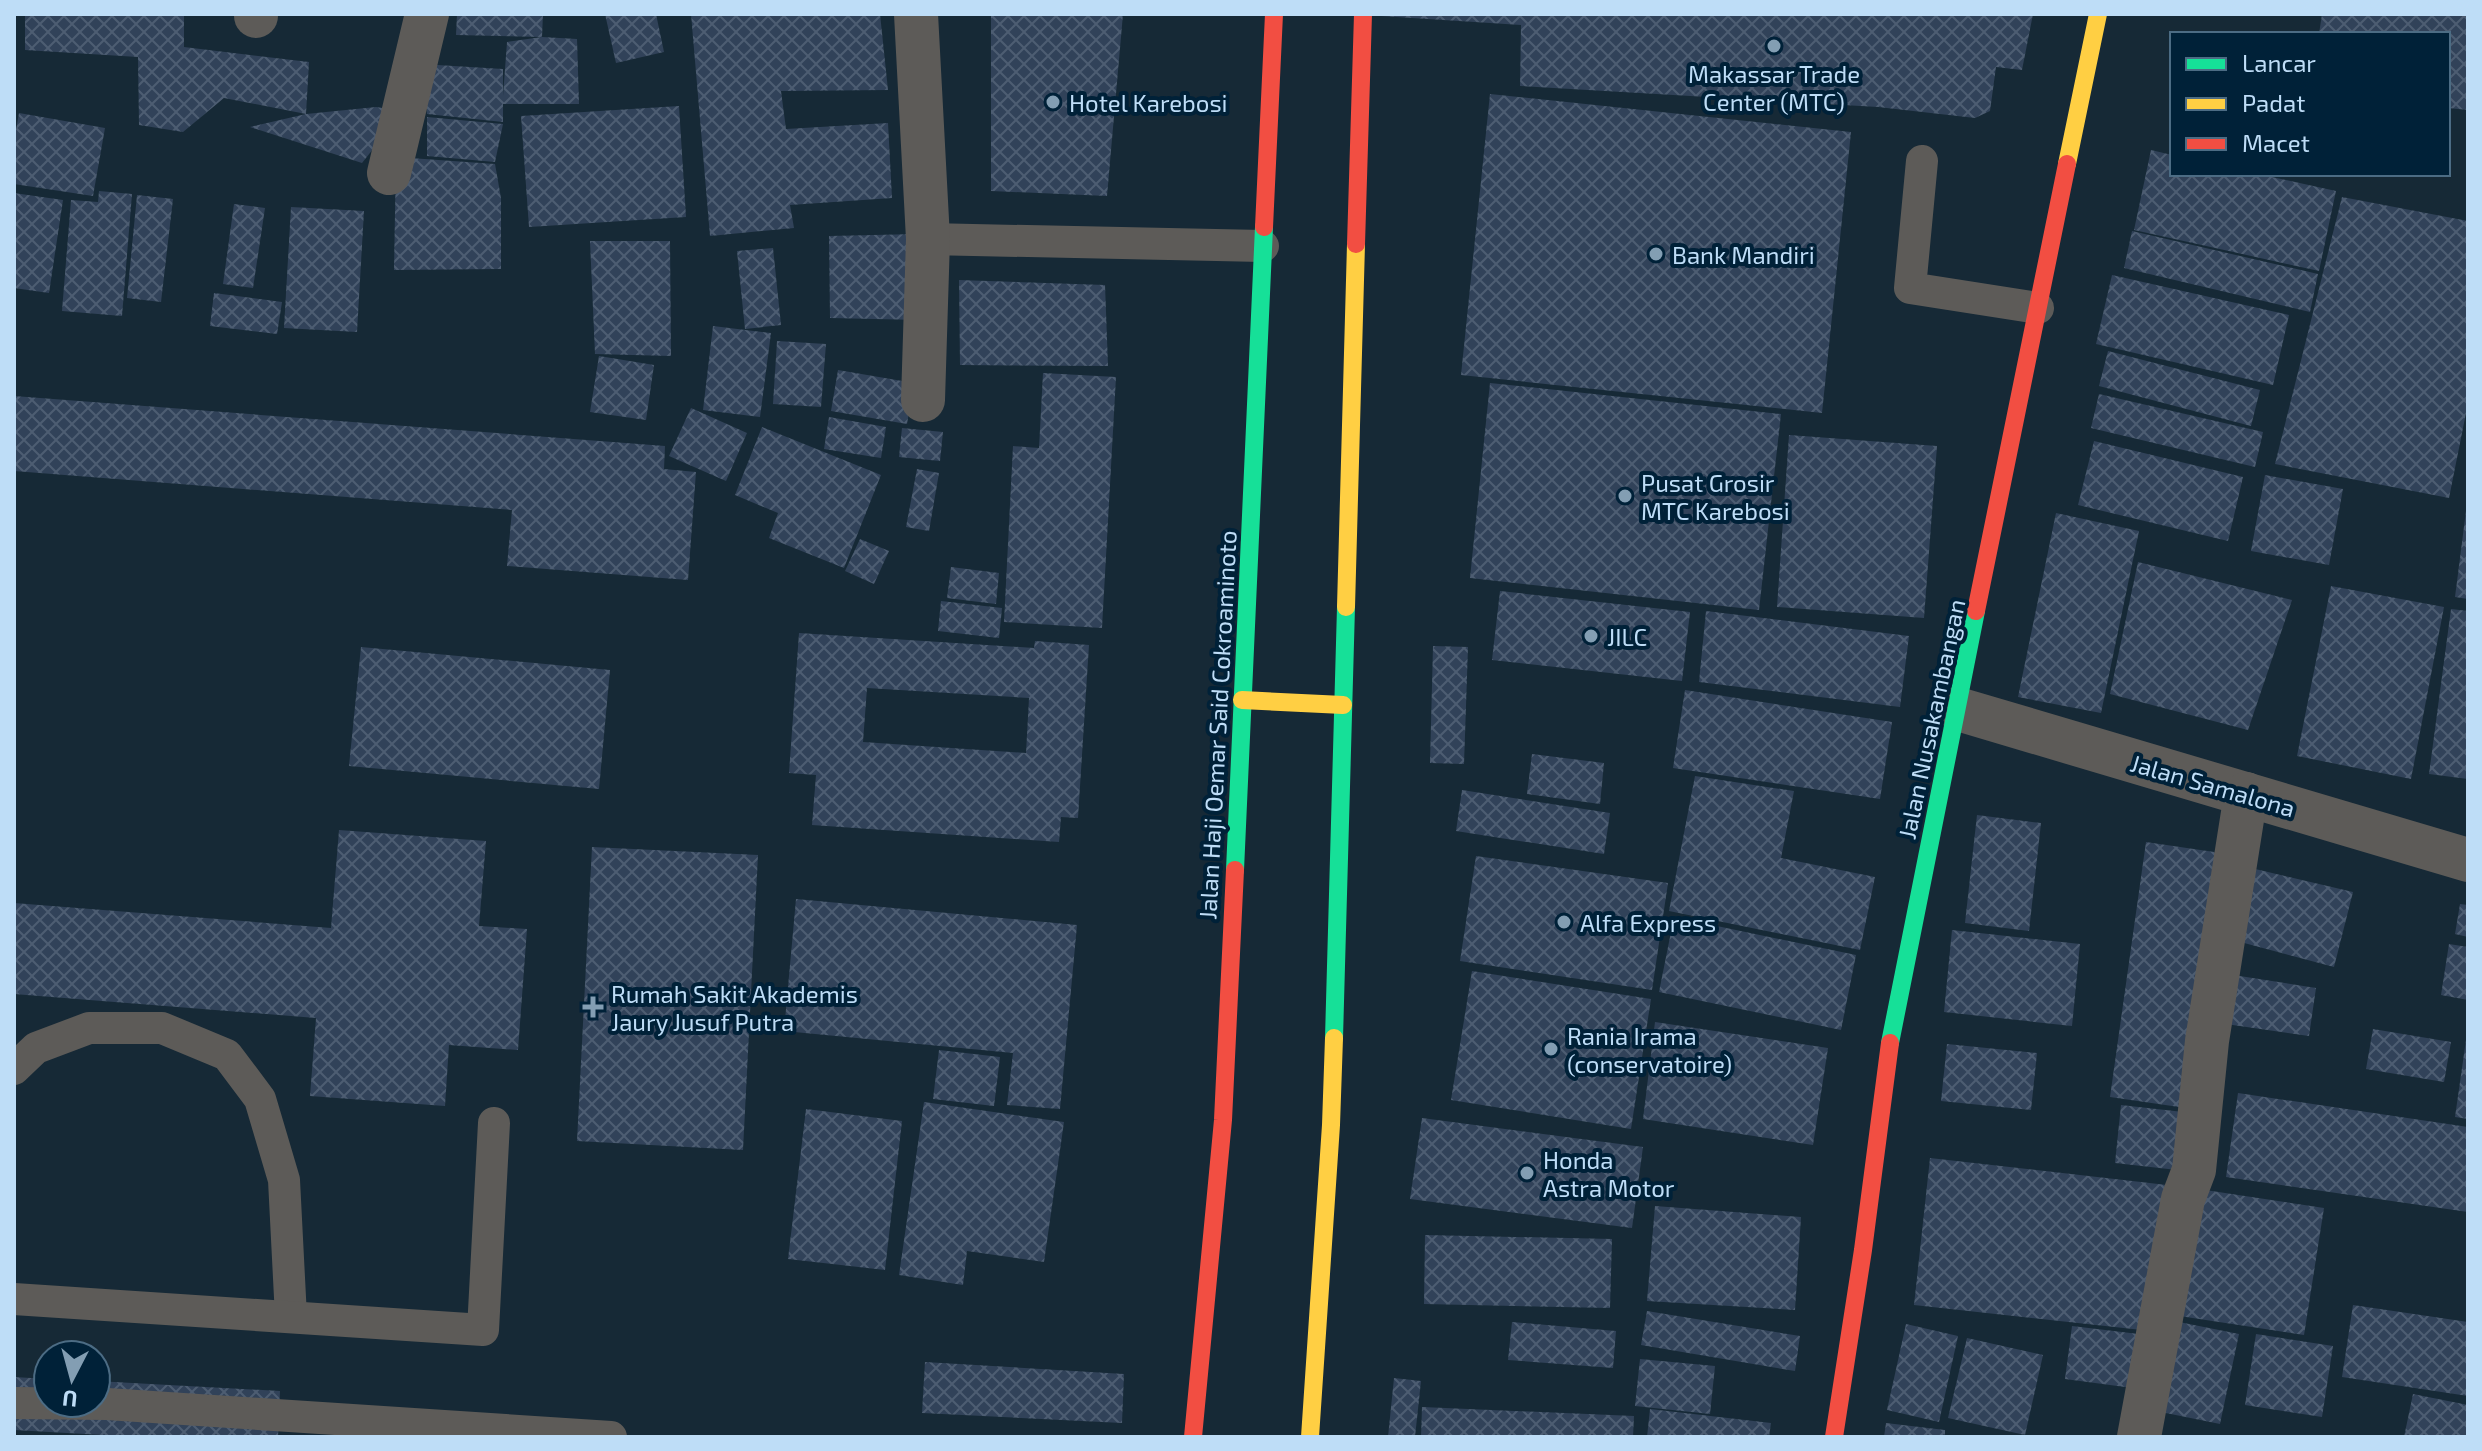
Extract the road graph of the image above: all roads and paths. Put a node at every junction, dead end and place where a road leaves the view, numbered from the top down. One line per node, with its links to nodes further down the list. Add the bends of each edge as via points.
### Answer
1 (427, 14): 7 (street)
2 (916, 14): 8 (street)
3 (1274, 14): 9 (main road, Jalan Haji Oemar Said Cokroaminoto)
4 (1363, 14): 13 (main road)
5 (2098, 14): 10 (main road, Jalan Nusakambangan)
6 (1922, 161): 10 (lane, via 1910,288)
7 (389, 173)
8 (928, 239): 9 (lane); 11 (street)
9 (1263, 246): 12 (main road, Jalan Haji Oemar Said Cokroaminoto)
10 (2038, 308): 14 (main road, Jalan Nusakambangan)
11 (923, 400)
12 (1242, 700): 13 (main road); 23 (main road, Jalan Haji Oemar Said Cokroaminoto, via 1223,1120)
13 (1343, 705): 24 (main road, via 1331,1125)
14 (1958, 709): 15 (street, Jalan Samalona); 25 (main road, Jalan Nusakambangan, via 1893,1019)
15 (2246, 794): 16 (street, Jalan Samalona); 26 (street, via 2207,1041 2194,1170 2183,1199)
16 (2468, 860)
17 (14, 1069): 20 (lane, via 36,1048 89,1028 162,1028 227,1055 260,1099 284,1180)
18 (494, 1123): 20 (lane, via 483,1330)
19 (14, 1299): 20 (lane)
20 (291, 1317)
21 (14, 1403): 22 (lane, via 107,1404)
22 (611, 1437)
23 (1193, 1437)
24 (1310, 1437)
25 (1834, 1437)
26 (2139, 1437)

